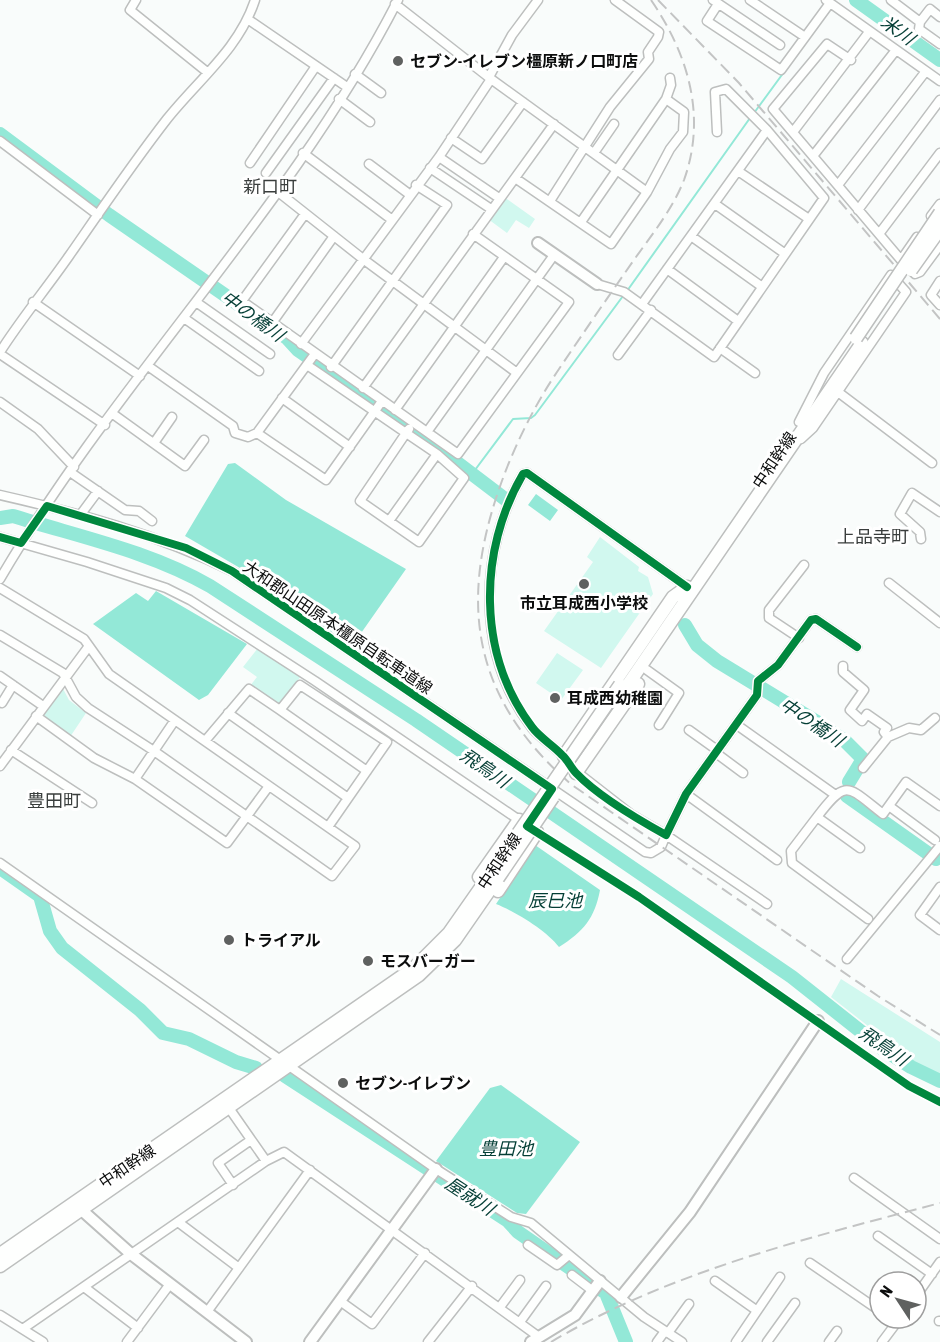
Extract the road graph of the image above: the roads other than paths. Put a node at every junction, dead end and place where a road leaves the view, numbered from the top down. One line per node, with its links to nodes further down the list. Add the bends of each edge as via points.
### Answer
1 (136, 0): 23 (street, via 130,10)
2 (255, 0): 13 (street)
3 (538, 0): 26 (street)
4 (615, 0): 43 (street, via 658,32 658,37 648,59 610,107)
5 (750, 0): 16 (street)
6 (936, 0): 11 (street)
7 (893, 1): 14 (street)
8 (397, 2): 24 (street); 26 (street)
9 (716, 2): 16 (street, via 707,21 781,70); 18 (street)
10 (827, 2): 15 (street); 16 (street)
11 (930, 9): 12 (street); 14 (street)
12 (940, 17)
13 (249, 20): 21 (street); 23 (street, via 225,56)
14 (920, 22): 17 (street, via 919,29)
15 (869, 32): 19 (street); 20 (street)
16 (805, 37)
17 (940, 44)
18 (780, 45)
19 (896, 51): 22 (street); 47 (street)
20 (850, 60): 40 (street); 40 (street, via 827,44 773,109)
21 (316, 66): 25 (street); 49 (street)
22 (926, 71): 28 (street); 58 (street)
23 (207, 72): 71 (street, via 157,131)
24 (355, 74): 29 (street); 30 (street)
25 (334, 78): 29 (street); 54 (street)
26 (490, 78): 34 (street); 41 (street)
27 (670, 78): 32 (street)
28 (940, 81)
29 (347, 87): 31 (street)
30 (381, 93)
31 (339, 99): 35 (street); 44 (street)
32 (666, 99): 52 (street); 61 (street, via 684,112 683,132)
33 (940, 100): 68 (street)
34 (523, 102): 36 (street); 41 (street, via 482,159)
35 (370, 122)
36 (554, 124): 43 (street); 56 (street)
37 (614, 124): 45 (street)
38 (767, 130): 39 (street, via 726,89 715,92); 53 (street); 73 (street, via 824,198)
39 (717, 132)
40 (793, 132): 47 (street)
41 (451, 138): 48 (street)
42 (0, 141): 71 (street)
43 (586, 147): 45 (street); 64 (street)
44 (303, 153): 60 (street); 72 (street)
45 (594, 153): 52 (street)
46 (940, 153): 77 (street)
47 (813, 156): 58 (street)
48 (438, 157): 51 (street); 55 (street)
49 (250, 162)
50 (369, 164): 62 (street)
51 (430, 168): 57 (street); 59 (street)
52 (616, 169): 61 (street); 74 (street)
53 (738, 171): 65 (street); 73 (street)
54 (267, 173)
55 (467, 178): 59 (street); 63 (street)
56 (515, 178): 63 (street); 64 (street)
57 (416, 185): 62 (street); 89 (street, via 447,205)
58 (838, 185): 68 (street)
59 (460, 188): 67 (street)
60 (278, 190): 70 (street); 94 (street)
61 (647, 192): 74 (street, via 611,244)
62 (409, 194): 72 (street)
63 (499, 198): 67 (street)
64 (550, 201): 74 (street)
65 (714, 204): 79 (street); 82 (street)
66 (940, 204): 86 (street)
67 (491, 209): 76 (street)
68 (858, 210): 77 (street)
69 (940, 213): 103 (main road, 中和幹線, bridge)
70 (305, 214): 78 (street); 101 (street, via 242,301)
71 (98, 215): 93 (street)
72 (392, 219): 85 (street)
73 (809, 219): 82 (street)
74 (581, 222)
75 (940, 229): 103 (main road, 中和幹線, bridge)
76 (473, 234): 84 (street); 95 (street)
77 (879, 234): 86 (street)
78 (334, 236): 85 (street); 101 (street)
79 (691, 236): 87 (street); 92 (street)
80 (538, 243): 83 (street)
81 (940, 245): 86 (street, via 915,274)
82 (784, 254): 92 (street)
83 (555, 255): 88 (street); 91 (street)
84 (504, 257): 88 (street); 102 (street)
85 (363, 259): 89 (street); 104 (street)
86 (901, 260)
87 (667, 269): 96 (street); 100 (street)
88 (536, 279): 106 (street); 114 (street, via 569,302)
89 (393, 280): 95 (street); 112 (street)
90 (940, 281): 97 (street, via 931,295)
91 (597, 284): 96 (street, via 624,292)
92 (761, 286): 100 (street)
93 (33, 302): 107 (street); 116 (street)
94 (196, 302): 99 (street); 108 (street)
95 (424, 303): 102 (street); 117 (street)
96 (642, 304): 98 (street)
97 (940, 305)
98 (651, 310): 105 (street, via 714,357); 109 (street)
99 (184, 318): 111 (street); 113 (street)
100 (738, 321): 105 (street)
101 (272, 323): 104 (street)
102 (455, 327): 106 (street); 122 (street)
103 (859, 341): 125 (main road, 中和幹線); 132 (main road, 中和幹線)
104 (301, 344): 110 (street)
105 (720, 348): 115 (street)
106 (486, 350): 114 (street); 128 (street)
107 (0, 353): 126 (street)
108 (270, 354)
109 (618, 355)
110 (311, 360): 112 (street); 119 (street); 121 (street)
111 (148, 366): 116 (street); 129 (street, via 233,426 235,433 248,437)
112 (331, 367): 117 (street)
113 (259, 371)
114 (517, 373): 128 (street, via 458,454)
115 (755, 373)
116 (140, 376): 123 (street)
117 (363, 388): 121 (street)
118 (838, 392): 125 (street, via 906,292 891,275 824,373); 132 (street, via 813,428); 135 (street)
119 (282, 398): 129 (street); 133 (street)
120 (0, 402): 136 (street, via 39,429)
121 (378, 407): 122 (street); 127 (street); 133 (street)
122 (395, 410): 127 (street)
123 (113, 414): 126 (street); 131 (street)
124 (172, 417): 131 (street)
125 (799, 422): 151 (main road, 中和幹線)
126 (105, 425): 136 (street)
127 (410, 428): 128 (street); 134 (street); 143 (street, via 360,501)
128 (427, 432)
129 (257, 433): 133 (street, via 326,480)
130 (204, 440): 131 (street, via 185,466)
131 (154, 443)
132 (793, 446): 149 (main road, 中和幹線)
133 (350, 447)
134 (437, 454): 143 (street); 143 (street, via 464,477 424,536 419,542)
135 (932, 463)
136 (72, 470): 137 (street); 139 (street)
137 (98, 491): 141 (street); 142 (street, via 125,510 139,511)
138 (0, 495): 139 (street, 大和郡山田原本橿原自転車道線)
139 (46, 508): 146 (street); 187 (street, 大和郡山田原本橿原自転車道線, via 186,548 232,571)
140 (940, 512): 145 (street, via 912,493 900,514 920,532)
141 (81, 514)
142 (152, 521)
143 (389, 521)
144 (0, 537): 146 (street)
145 (921, 539)
146 (22, 541): 148 (street); 196 (street, via 166,588 190,600)
147 (804, 565): 155 (street, via 769,610 769,618)
148 (0, 579)
149 (699, 583): 159 (main road, via 678,625); 163 (main road, 中和幹線)
150 (889, 583): 153 (street)
151 (687, 587): 163 (main road, 中和幹線); 179 (main road, via 673,597); 179 (street, via 527,473 523,474 495,540 490,569 491,625 499,662 517,704 533,729)
152 (0, 588): 156 (street, via 84,639)
153 (940, 623)
154 (0, 635): 161 (street, via 63,673)
155 (799, 638): 157 (street, via 811,620 816,619); 172 (street, via 758,684 757,694)
156 (89, 646): 161 (street); 170 (street, via 109,674)
157 (857, 647)
158 (843, 666): 174 (street, via 843,672 864,690 850,710 862,721 867,714 887,728 884,732)
159 (647, 670): 171 (street, via 679,693); 183 (main road)
160 (0, 676): 162 (street)
161 (65, 678): 165 (street); 177 (street, via 81,703)
162 (13, 685): 164 (street); 165 (street)
163 (622, 687): 203 (main road, 中和幹線, bridge)
164 (2, 703)
165 (43, 706): 168 (street)
166 (280, 710): 167 (street, via 249,689); 182 (street); 182 (street, via 300,685 387,741)
167 (228, 713): 175 (street); 190 (street)
168 (36, 716): 176 (street); 185 (street, via 94,758)
169 (938, 717): 174 (street, via 921,730 909,728)
170 (175, 720): 175 (street); 177 (street)
171 (658, 725)
172 (736, 725): 178 (street); 189 (street)
173 (689, 730): 178 (street)
174 (888, 737): 181 (street)
175 (205, 741): 186 (street)
176 (11, 750): 180 (street); 191 (street)
177 (154, 751): 185 (street); 194 (street)
178 (716, 752): 184 (street); 188 (street)
179 (564, 756): 183 (street)
180 (0, 766)
181 (863, 768)
182 (367, 771): 190 (street)
183 (576, 773): 198 (street)
184 (743, 773)
185 (135, 779): 194 (street, via 227,843)
186 (269, 786): 194 (street); 197 (street)
187 (552, 789): 196 (street, bridge); 198 (street, 大和郡山田原本橿原自転車道線, via 645,852 661,847)
188 (686, 794): 198 (street); 201 (street)
189 (834, 794): 192 (street, via 852,790 883,814); 195 (street)
190 (348, 798): 197 (street)
191 (92, 803)
192 (889, 806): 193 (street, via 906,782); 199 (street)
193 (940, 806)
194 (248, 817): 197 (street, via 332,876 355,846)
195 (817, 817): 200 (street); 206 (street, via 791,850 792,863)
196 (528, 826): 209 (main road, via 443,930); 210 (main road, via 478,921 443,964 401,993)
197 (328, 827)
198 (666, 835): 205 (street)
199 (938, 843): 208 (street)
200 (860, 848)
201 (777, 860)
202 (0, 862): 212 (street)
203 (494, 875): 209 (main road, 中和幹線, via 434,950); 210 (main road, 中和幹線, via 455,940 419,975)
204 (940, 887): 207 (street, via 920,915)
205 (767, 904)
206 (868, 919)
207 (940, 930)
208 (847, 959)
209 (382, 988): 212 (main road, 中和幹線)
210 (373, 1006): 212 (main road, 中和幹線)
211 (818, 1021): 245 (street, via 690,1212)
212 (285, 1063): 213 (main road, 中和幹線); 216 (street); 220 (main road, 中和幹線)
213 (229, 1108): 214 (street); 220 (main road, 中和幹線)
214 (251, 1140): 215 (street); 219 (street, via 218,1163)
215 (266, 1161): 217 (street, via 284,1152); 219 (street)
216 (436, 1169): 222 (street); 229 (street, via 511,1217 531,1223)
217 (310, 1170): 222 (street); 233 (street)
218 (854, 1178): 224 (street)
219 (233, 1185): 221 (street)
220 (77, 1206): 227 (main road, 中和幹線); 228 (street); 232 (main road, 中和幹線)
221 (178, 1222): 228 (street); 233 (street)
222 (392, 1229): 226 (street); 246 (street)
223 (878, 1236): 234 (street)
224 (940, 1239)
225 (528, 1245): 229 (street, via 557,1265)
226 (425, 1252): 241 (street); 246 (street, via 372,1324)
227 (0, 1254)
228 (131, 1254): 240 (street); 244 (street)
229 (563, 1259): 243 (street)
230 (940, 1262): 234 (street)
231 (810, 1263): 248 (street)
232 (0, 1266)
233 (239, 1268): 252 (street)
234 (932, 1274): 238 (street)
235 (572, 1275): 243 (street)
236 (780, 1277): 251 (street)
237 (520, 1280): 250 (street)
238 (928, 1280)
239 (715, 1281): 251 (street)
240 (170, 1284): 252 (street); 256 (street)
241 (472, 1286): 250 (street); 261 (street)
242 (546, 1286): 254 (street)
243 (596, 1286): 245 (street); 259 (street, via 575,1315)
244 (84, 1287): 255 (street); 256 (street)
245 (621, 1298): 258 (street)
246 (340, 1301): 260 (street)
247 (795, 1303): 268 (street)
248 (868, 1303)
249 (689, 1304): 258 (street)
250 (500, 1307): 254 (street)
251 (756, 1310): 267 (street)
252 (207, 1312): 264 (street)
253 (0, 1315): 255 (street)
254 (520, 1322): 259 (street)
255 (24, 1328): 262 (street)
256 (138, 1328): 263 (street)
257 (837, 1331): 269 (street)
258 (667, 1332): 265 (street); 266 (street)
259 (535, 1339)
260 (315, 1340)
261 (432, 1341)
262 (43, 1342)
263 (127, 1342)
264 (246, 1342)
265 (657, 1342)
266 (682, 1342)
267 (736, 1342)
268 (767, 1342)
269 (829, 1342)

